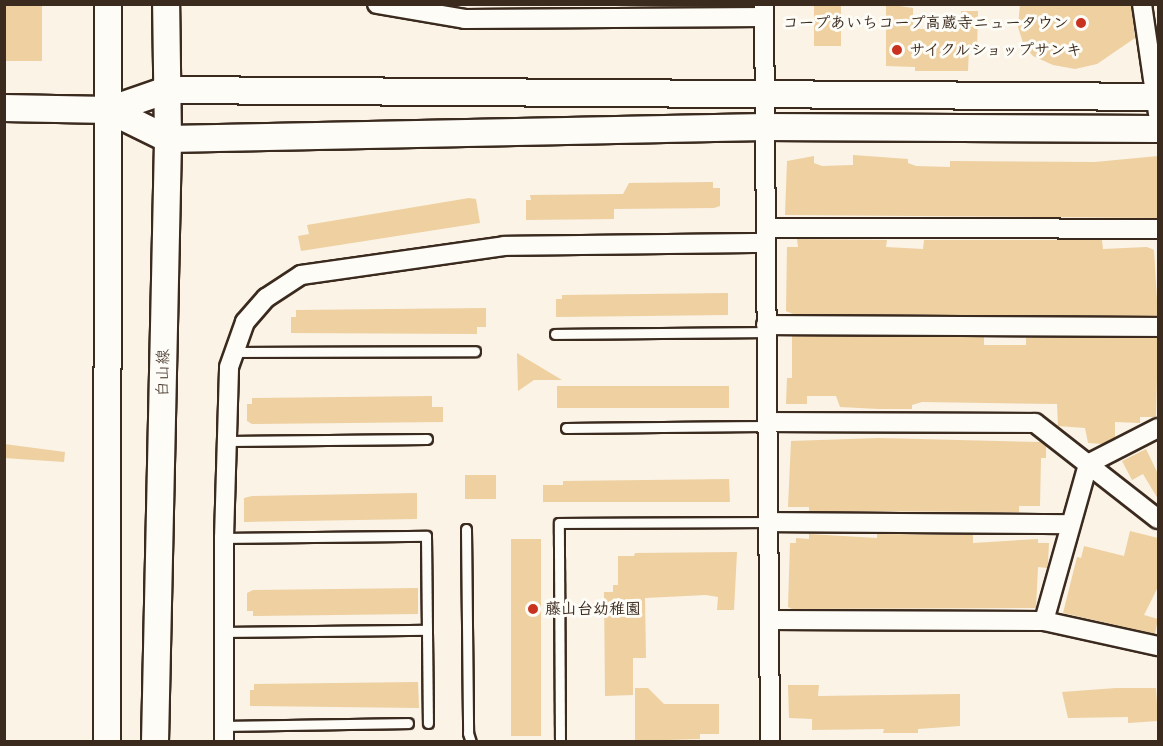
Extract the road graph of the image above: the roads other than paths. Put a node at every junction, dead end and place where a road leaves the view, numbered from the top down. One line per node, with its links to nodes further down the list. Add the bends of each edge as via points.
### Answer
1 (108, 4): 10 (street)
2 (166, 4): 6 (street, 白山線)
3 (376, 4): 5 (street, via 465,19)
4 (1142, 4): 8 (street)
5 (764, 11): 7 (street)
6 (168, 90): 7 (street); 10 (street); 13 (street, 白山線)
7 (764, 94): 8 (street); 11 (street)
8 (1157, 103)
9 (4, 108): 10 (street)
10 (109, 110): 13 (street); 40 (street)
11 (765, 127): 12 (street); 13 (street); 15 (street)
12 (1158, 129)
13 (168, 139): 41 (street, 白山線)
14 (1158, 229): 15 (street)
15 (766, 236): 17 (street); 20 (street, via 504,246 302,275 266,298 245,322)
16 (1158, 327): 17 (street)
17 (767, 328): 18 (lane); 21 (street)
18 (555, 334)
19 (475, 351): 20 (lane)
20 (233, 352): 25 (street, via 229,367)
21 (767, 424): 22 (lane); 26 (street, via 1035,423); 28 (street)
22 (566, 428)
23 (1158, 428): 26 (street)
24 (427, 439): 25 (lane)
25 (228, 441): 31 (street)
26 (1088, 464): 27 (street); 29 (street)
27 (1158, 519)
28 (768, 522): 29 (street); 32 (street); 43 (lane, via 559,523)
29 (1068, 524): 33 (street)
30 (466, 529): 42 (lane)
31 (224, 538): 34 (lane, via 426,536); 35 (street)
32 (769, 620): 33 (street); 44 (street)
33 (1044, 621): 36 (street)
34 (427, 630): 35 (lane); 38 (lane)
35 (225, 632): 39 (street)
36 (1158, 646)
37 (408, 723): 39 (lane)
38 (428, 723)
39 (225, 734)
40 (107, 741)
41 (155, 741)
42 (471, 741)
43 (560, 741)
44 (770, 741)

